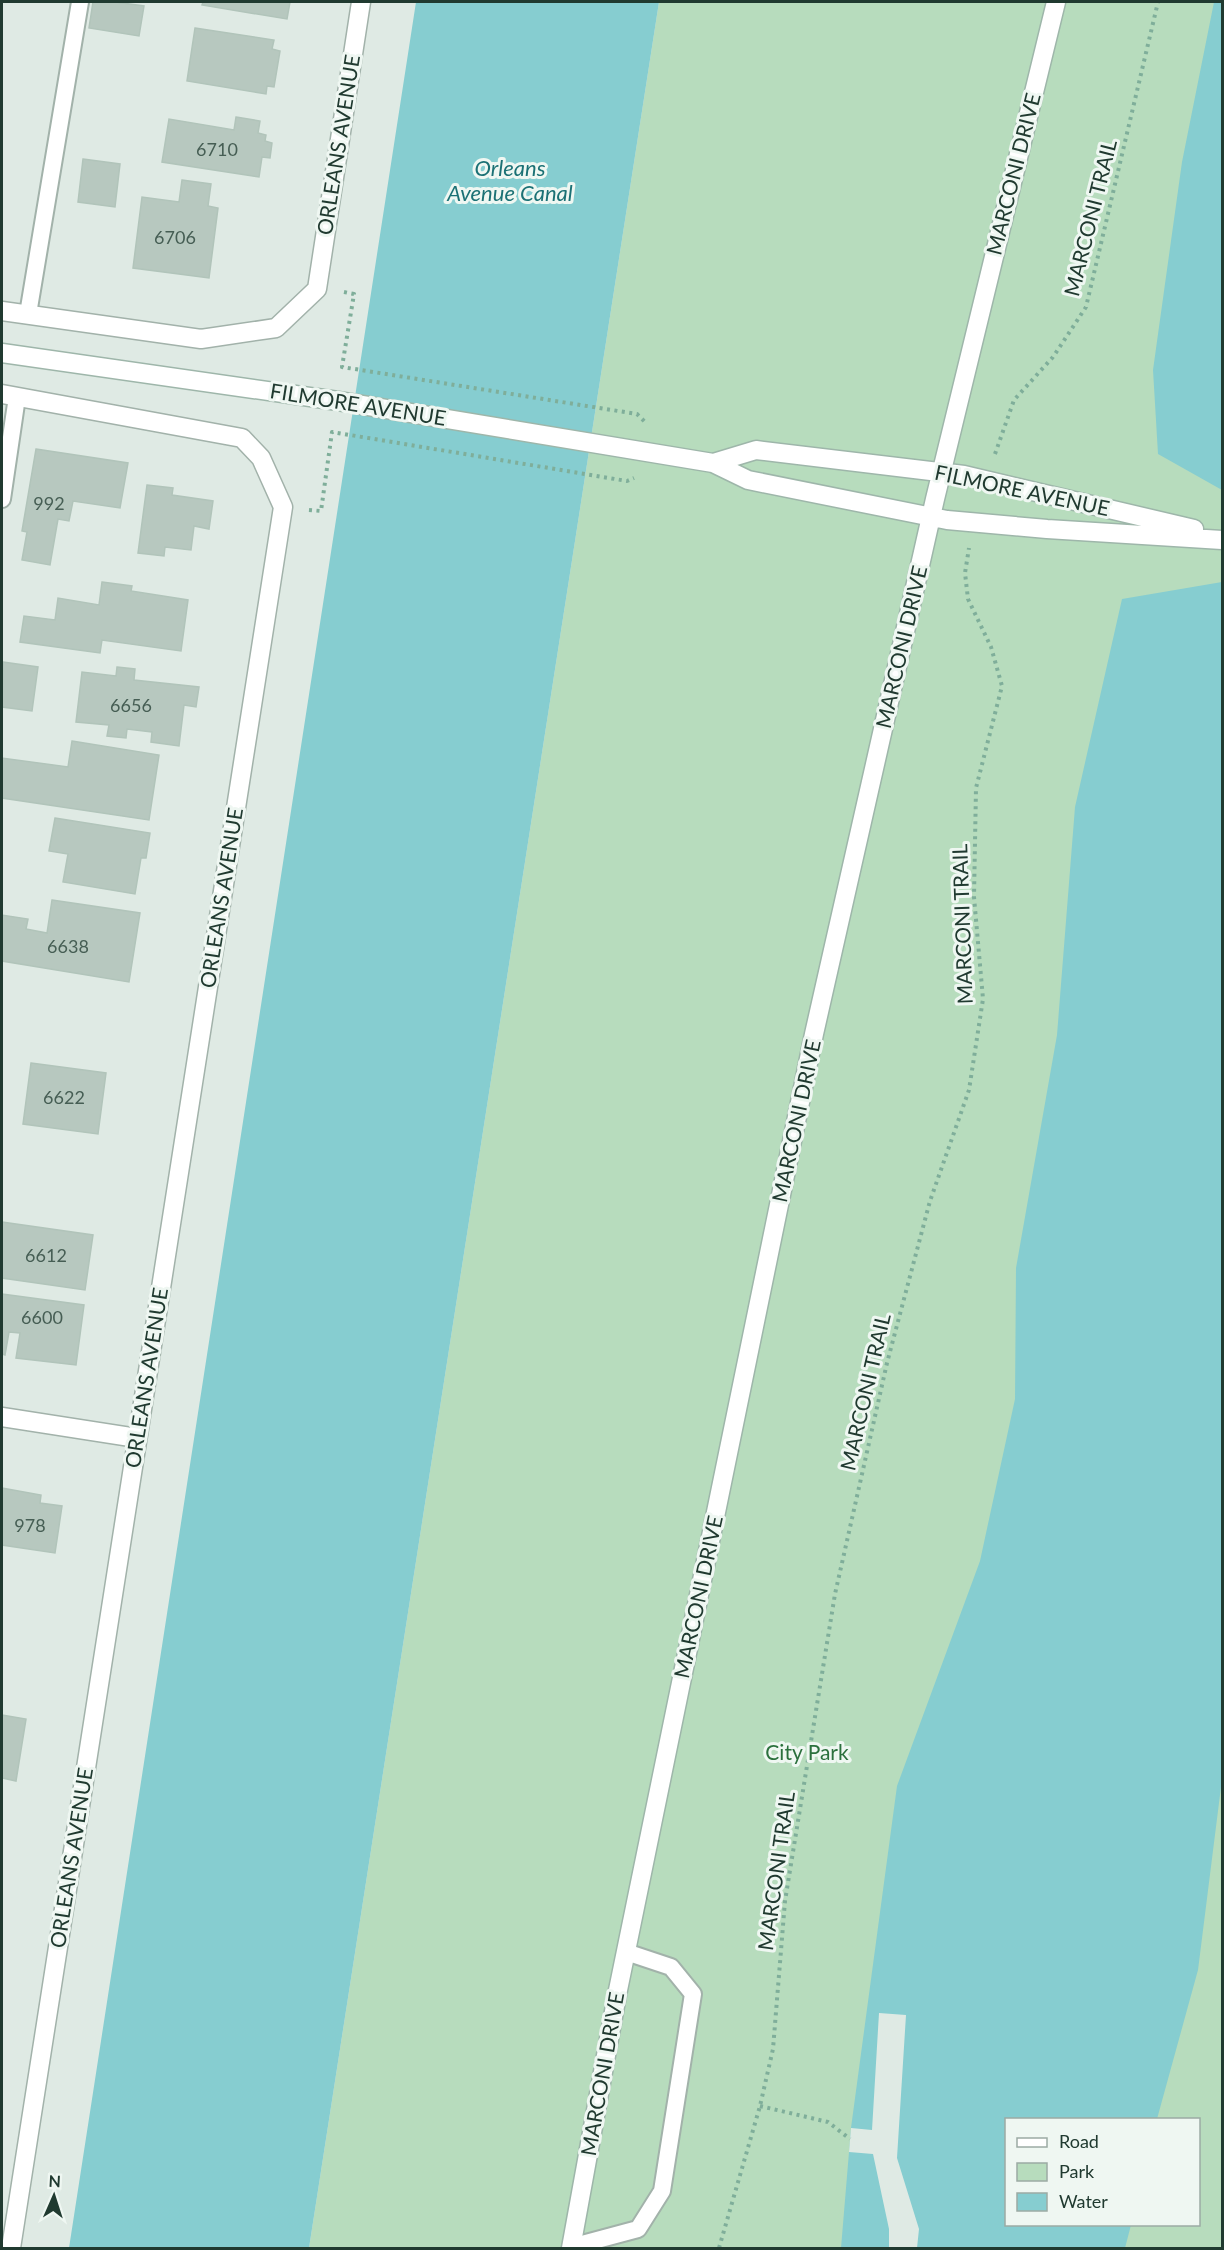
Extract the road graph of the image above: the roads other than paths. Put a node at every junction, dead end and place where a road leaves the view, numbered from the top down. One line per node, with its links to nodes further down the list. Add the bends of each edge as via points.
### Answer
1 (80, 2): 5 (lane)
2 (361, 2): 5 (street, ORLEANS AVENUE, via 317,289 276,328 201,339)
3 (1056, 2): 9 (street, MARCONI DRIVE)
4 (2, 310): 5 (street)
5 (28, 314)
6 (2, 352): 8 (street, FILMORE AVENUE, via 338,401)
7 (9, 395): 10 (lane); 14 (street, ORLEANS AVENUE, via 242,438 261,458 283,507)
8 (713, 463): 9 (street, FILMORE AVENUE, via 756,450); 11 (street, FILMORE AVENUE, via 748,480)
9 (941, 472): 11 (street, MARCONI DRIVE); 12 (street, FILMORE AVENUE)
10 (2, 499)
11 (931, 517): 12 (street, FILMORE AVENUE, via 1047,529); 15 (street, MARCONI DRIVE, via 814,1034)
12 (1222, 538)
13 (2, 1417): 14 (street)
14 (137, 1438): 16 (street, ORLEANS AVENUE)
15 (626, 1952): 17 (street, MARCONI DRIVE); 17 (lane, via 671,1967 693,1994 662,2191 638,2229)
16 (11, 2248)
17 (571, 2248)

